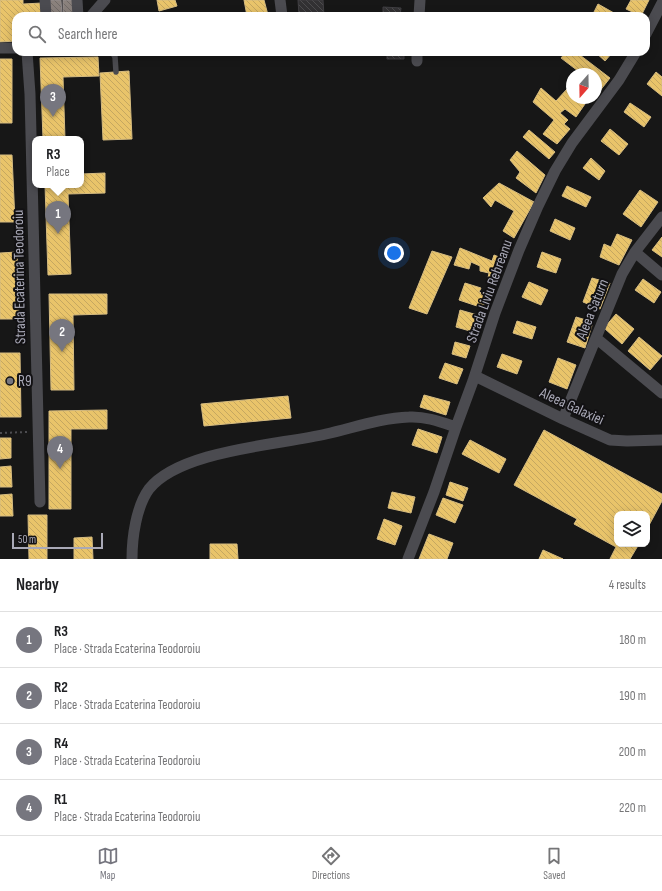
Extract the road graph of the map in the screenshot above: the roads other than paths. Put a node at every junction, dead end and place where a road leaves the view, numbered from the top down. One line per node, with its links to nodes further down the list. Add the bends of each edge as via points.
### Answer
1 (45, 0): 7 (street)
2 (77, 0): 8 (street)
3 (105, 0): 9 (street)
4 (280, 0): 10 (street)
5 (420, 0): 11 (street)
6 (662, 3): 12 (street)
7 (46, 12)
8 (78, 12)
9 (94, 12)
10 (282, 12)
11 (419, 12)
12 (650, 26)
13 (0, 48): 14 (street)
14 (12, 48)
15 (27, 56): 19 (street, Strada Ecaterina Teodoroiu)
16 (114, 56): 18 (lane)
17 (633, 56): 25 (street, Strada Liviu Rebreanu, via 555,171 519,250)
18 (116, 72)
19 (32, 178)
20 (32, 188): 30 (street, Strada Ecaterina Teodoroiu)
21 (662, 217): 22 (street, Aleea Saturn)
22 (635, 252): 23 (street); 24 (street, Aleea Saturn, via 622,274)
23 (662, 274)
24 (596, 338): 26 (street); 27 (street, Aleea Saturn)
25 (475, 376): 27 (street, Aleea Galaxiei); 28 (street, Strada Liviu Rebreanu)
26 (662, 393)
27 (563, 419): 29 (street, Aleea Galaxiei, via 610,440)
28 (456, 427): 31 (street, via 425,418 409,417 367,423 325,434 218,454 186,464 149,489 140,506 132,541); 32 (street, Strada Liviu Rebreanu)
29 (662, 440)
30 (40, 502)
31 (132, 559)
32 (408, 559)

